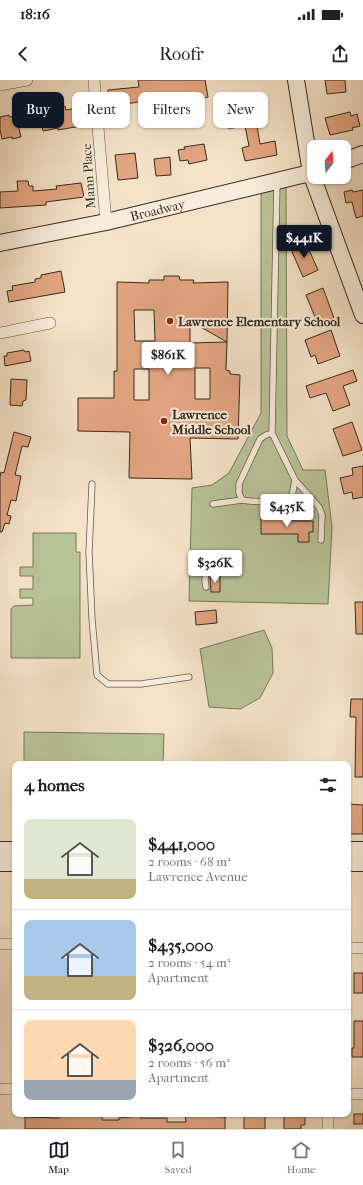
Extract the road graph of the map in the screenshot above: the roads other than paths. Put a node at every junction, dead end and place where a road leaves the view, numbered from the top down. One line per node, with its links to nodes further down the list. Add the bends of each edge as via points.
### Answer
1 (27, 80): 4 (street)
2 (94, 80): 11 (street, Mann Place)
3 (296, 80): 5 (main road)
4 (0, 85)
5 (307, 144)
6 (363, 154): 7 (main road)
7 (351, 158)
8 (307, 174): 9 (main road, Broadway)
9 (277, 182): 11 (main road, Broadway); 16 (lane)
10 (316, 184): 13 (main road)
11 (106, 222): 12 (main road, Broadway)
12 (0, 243)
13 (363, 315)
14 (50, 323): 15 (street)
15 (0, 333)
16 (272, 433): 17 (lane); 19 (lane, via 260,439 239,484)
17 (295, 480): 19 (lane, via 292,496 281,500); 21 (lane, via 320,507)
18 (92, 484): 24 (lane, via 89,552 97,675 108,684 141,684)
19 (242, 500): 20 (lane)
20 (213, 504)
21 (321, 540)
22 (211, 558): 23 (lane, via 204,578)
23 (206, 586)
24 (189, 677)
25 (0, 850): 26 (main road)
26 (12, 850)
27 (351, 850): 28 (main road)
28 (363, 850)
29 (0, 863): 30 (main road)
30 (12, 863)
31 (351, 863): 32 (main road)
32 (363, 863)
33 (0, 944): 34 (street)
34 (12, 944)
35 (351, 948): 36 (street)
36 (363, 948)
37 (0, 1089): 38 (street)
38 (12, 1089)
39 (351, 1094): 40 (street)
40 (363, 1094)
41 (328, 1117): 42 (street)
42 (328, 1129)

